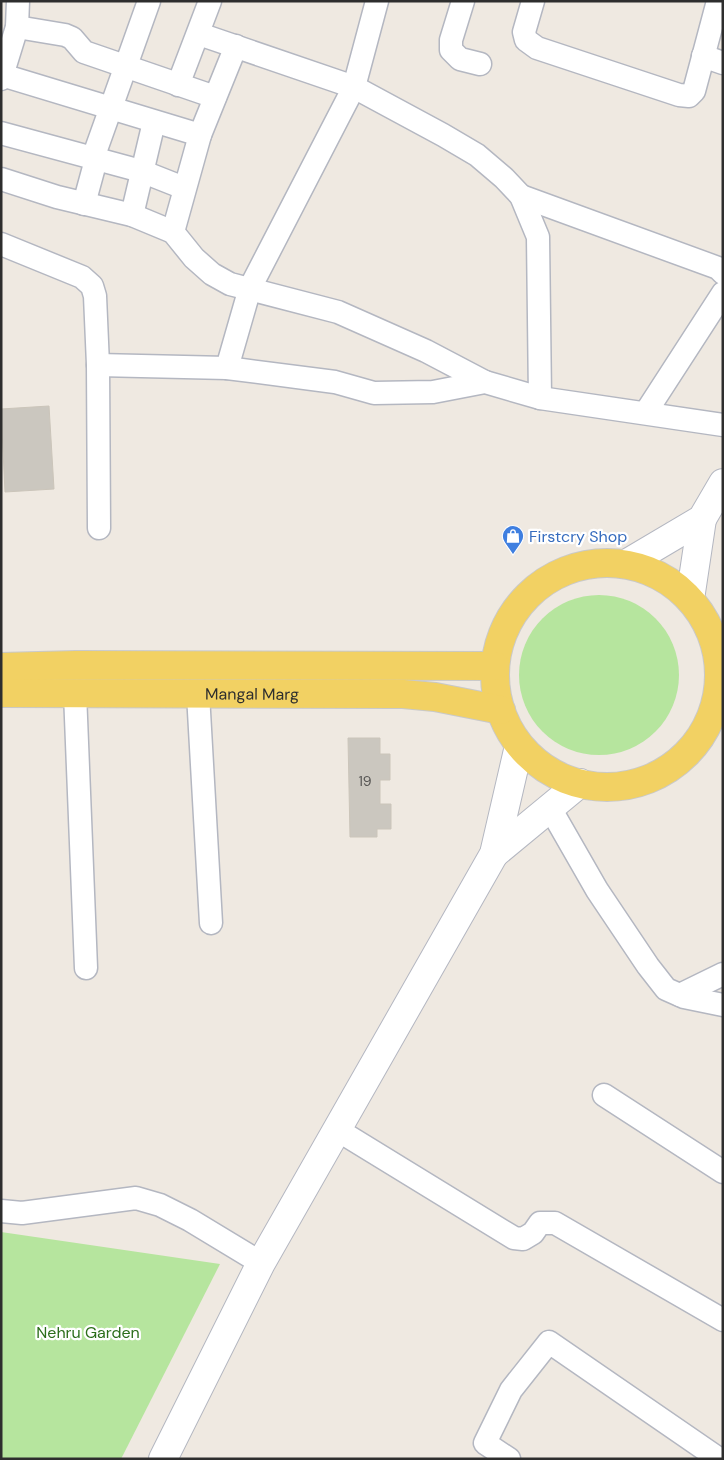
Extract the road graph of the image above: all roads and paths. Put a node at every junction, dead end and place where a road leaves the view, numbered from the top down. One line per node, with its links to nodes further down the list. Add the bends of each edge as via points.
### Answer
1 (18, 1): 8 (street)
2 (149, 1): 13 (street)
3 (210, 1): 9 (street)
4 (463, 1): 12 (street, via 451,50 460,59)
5 (533, 1): 11 (street, via 524,32 526,40 537,48 679,95 689,96)
6 (718, 1): 11 (street)
7 (374, 3): 16 (street)
8 (17, 28): 13 (street, via 65,35 84,52); 14 (street)
9 (199, 34): 10 (street); 15 (street)
10 (236, 46): 16 (street); 17 (street)
11 (713, 59)
12 (480, 64)
13 (125, 67): 15 (street); 18 (street)
14 (2, 77): 18 (street)
15 (178, 85): 17 (street)
16 (354, 87): 26 (street, via 477,155); 32 (street)
17 (215, 97): 21 (street)
18 (111, 107): 19 (street); 22 (street)
19 (154, 122): 21 (street); 23 (street)
20 (1, 132): 22 (street)
21 (200, 135): 25 (street)
22 (93, 158): 23 (street); 27 (street, via 94,167)
23 (141, 171): 25 (street); 28 (street)
24 (1, 179): 27 (street)
25 (184, 188): 29 (street)
26 (520, 196): 31 (street, via 661,246 718,268); 37 (street, via 538,237)
27 (84, 204): 28 (street)
28 (132, 215): 29 (street)
29 (173, 232): 32 (street, via 212,274 230,284)
30 (1, 244): 34 (street, via 82,277 92,286)
31 (723, 273)
32 (250, 288): 35 (street); 36 (street, via 338,312 426,351)
33 (723, 293): 38 (street)
34 (98, 365): 35 (street); 42 (street)
35 (226, 368): 36 (street, via 335,382 374,393 433,392)
36 (485, 382): 37 (street)
37 (540, 398): 38 (street)
38 (646, 412): 39 (street)
39 (723, 425)
40 (723, 483): 41 (street)
41 (702, 519): 43 (street); 44 (street)
42 (99, 528)
43 (626, 564): 44 (main road, via 663,577); 45 (main road, via 609,561 580,565 554,575 531,592 513,613 500,639)
44 (690, 599): 47 (main road, via 703,616 715,642)
45 (494, 666): 46 (main road, Mangal Marg); 51 (main road, via 496,695)
46 (1, 667)
47 (721, 670): 52 (main road)
48 (1, 693): 49 (main road, Mangal Marg)
49 (75, 694): 50 (main road, Mangal Marg); 58 (street)
50 (198, 694): 51 (main road, Mangal Marg, via 403,694); 57 (street)
51 (501, 710): 53 (main road)
52 (718, 711): 54 (main road, via 693,748 672,768 647,781 620,787 592,787)
53 (519, 746): 54 (main road, via 540,766); 56 (street)
54 (580, 783): 55 (street)
55 (550, 808): 56 (street); 60 (street, via 597,890 648,966 666,989)
56 (494, 854): 63 (street)
57 (211, 923)
58 (86, 968)
59 (723, 974): 60 (street)
60 (680, 995): 61 (street)
61 (723, 1004)
62 (604, 1095): 64 (street)
63 (336, 1129): 66 (street); 67 (street, via 514,1238 523,1239 540,1223 555,1223)
64 (723, 1172)
65 (1, 1211): 66 (street, via 22,1213 136,1198 160,1205 190,1220)
66 (261, 1263): 68 (street)
67 (723, 1320)
68 (163, 1459)
69 (509, 1459): 70 (street, via 485,1443 510,1390 549,1342)
70 (719, 1459)

